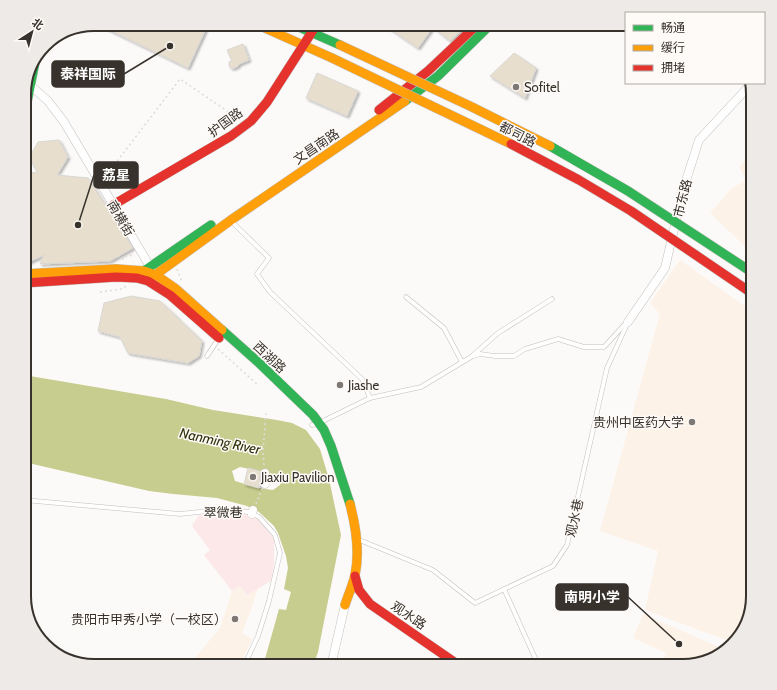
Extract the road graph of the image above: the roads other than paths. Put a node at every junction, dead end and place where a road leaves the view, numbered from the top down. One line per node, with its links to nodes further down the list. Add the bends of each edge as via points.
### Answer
1 (272, 31): 6 (main road, 都司路)
2 (308, 31): 5 (main road, 都司路)
3 (471, 31): 12 (main road, 文昌南路, via 391,102)
4 (484, 31): 10 (main road, 文昌南路, via 438,76 397,107)
5 (312, 33): 6 (main road, 护国路); 11 (main road, 都司路, bridge, via 551,146 689,229)
6 (304, 45): 9 (main road, 护国路, via 267,102 246,124 231,136); 16 (main road, 都司路, bridge, via 540,159 613,200)
7 (32, 86): 9 (street, 南横街, via 48,101 64,122)
8 (746, 89): 20 (street, 市东路, via 699,140 682,190 665,268)
9 (113, 205): 12 (street, 南横街)
10 (231, 220): 12 (main road, 文昌南路); 25 (lane, via 269,258 257,274 270,292 362,380)
11 (746, 268)
12 (150, 271): 13 (main road, via 116,269); 14 (main road, 文昌南路); 17 (street, 南横街); 26 (main road, 西湖路, via 176,289 259,363 313,415)
13 (31, 274)
14 (148, 281): 15 (main road, 西湖路, via 116,276); 17 (main road, 西湖路)
15 (31, 282)
16 (746, 289)
17 (170, 295): 21 (main road, 西湖路)
18 (406, 297): 24 (lane, via 444,328)
19 (552, 299): 23 (lane, via 498,333)
20 (628, 322): 23 (lane, via 604,347 584,347 558,339 525,349 514,356 480,354); 33 (lane, 观水巷, via 607,368 567,545 553,566)
21 (217, 342): 22 (lane); 26 (main road, 西湖路, via 254,368)
22 (208, 356)
23 (471, 357): 24 (lane)
24 (462, 362): 25 (lane, via 421,387)
25 (370, 398): 26 (lane)
26 (315, 424): 30 (main road, 西湖路, via 324,430 331,446 345,487); 31 (main road, 西湖路, via 326,448 349,524)
27 (265, 473): 28 (street)
28 (265, 484)
29 (31, 501): 35 (lane, 翠微巷, via 172,514 218,510 252,512 259,517 275,535 280,553 269,601)
30 (357, 539): 31 (main road, 西湖路, via 357,554); 33 (lane, 观水巷, via 432,570 475,603)
31 (352, 575): 32 (main road, 观水路); 34 (main road, 西湖路); 38 (main road, 观水路, via 364,598 374,607)
32 (350, 588): 34 (main road, 西湖路); 37 (main road, 观水路, via 359,602 372,614)
33 (504, 589): 39 (lane)
34 (345, 605): 36 (street, 西湖路)
35 (247, 659)
36 (333, 659)
37 (437, 659)
38 (450, 659)
39 (536, 659)

